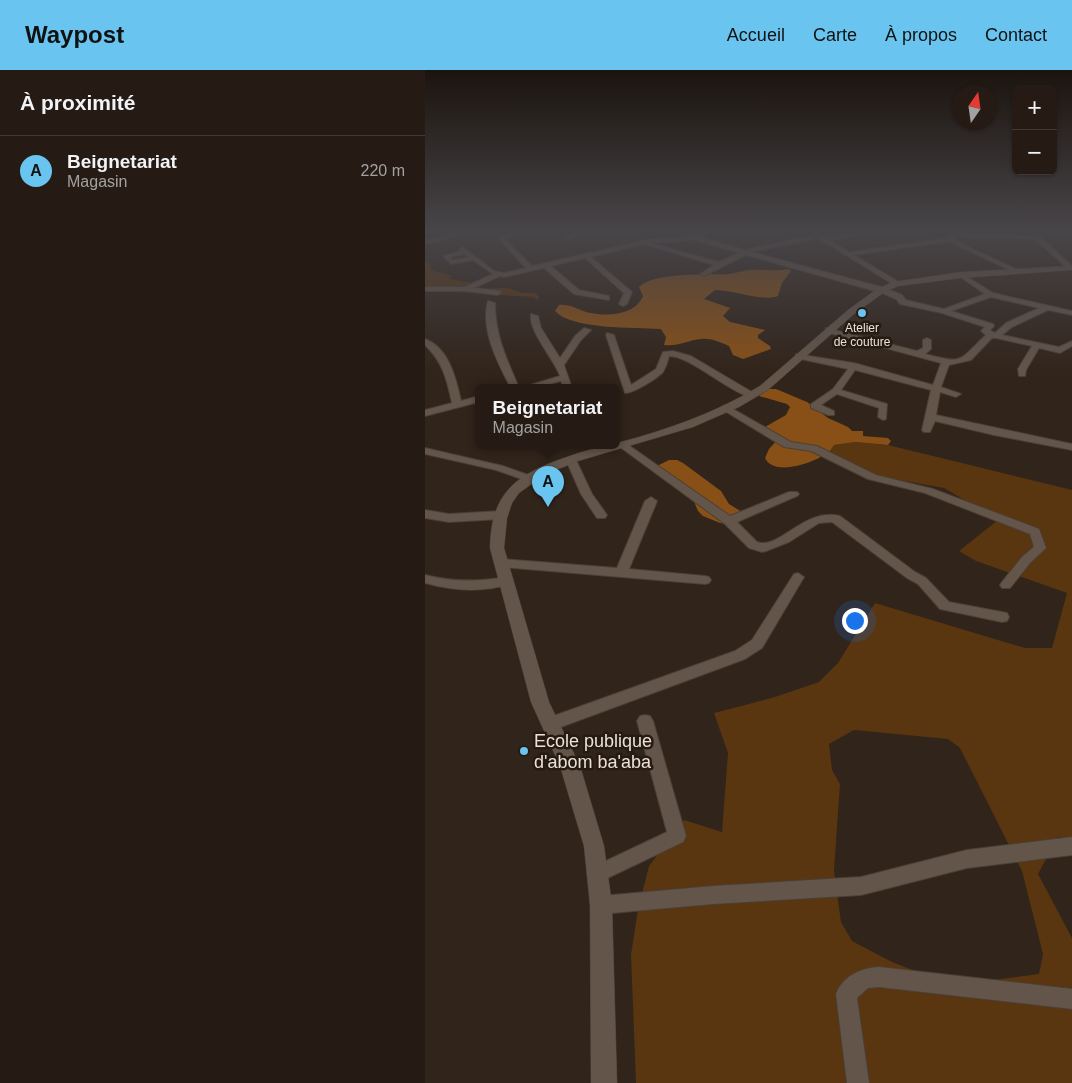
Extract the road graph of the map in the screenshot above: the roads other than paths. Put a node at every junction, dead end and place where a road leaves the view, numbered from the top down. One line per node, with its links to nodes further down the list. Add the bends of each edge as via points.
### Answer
1 (490, 278): 10 (street)
2 (561, 278): 14 (street, via 577,292)
3 (611, 278): 17 (street, via 627,292)
4 (848, 278): 8 (street)
5 (875, 278): 8 (street)
6 (942, 278): 8 (street)
7 (966, 278): 13 (street)
8 (886, 288): 19 (street, via 903,302); 23 (street)
9 (427, 289): 10 (street)
10 (466, 289): 11 (street)
11 (497, 293)
12 (1033, 293): 15 (street)
13 (991, 295): 15 (street); 19 (street)
14 (606, 298)
15 (1027, 302): 18 (street)
16 (491, 303): 39 (street, via 492,334)
17 (623, 304)
18 (1049, 308): 20 (street); 25 (street, via 1009,325)
19 (944, 311): 25 (street, via 990,326 985,331)
20 (1072, 313)
21 (534, 316): 35 (street, via 537,328)
22 (587, 330): 35 (street)
23 (829, 330): 31 (street); 33 (street)
24 (610, 335): 45 (street, via 628,391 656,374 666,354 672,354 688,359)
25 (995, 336): 29 (street); 34 (street, via 988,337 965,362)
26 (927, 340): 31 (street, via 927,349)
27 (425, 341): 47 (street, via 441,354 451,371)
28 (1072, 343): 30 (street)
29 (1036, 346): 30 (street); 37 (street)
30 (1060, 350): 32 (street)
31 (918, 354): 34 (street)
32 (1072, 355)
33 (799, 356): 36 (street); 45 (street)
34 (946, 362): 42 (street)
35 (559, 365): 38 (street)
36 (854, 366): 42 (street); 43 (street)
37 (1022, 374)
38 (564, 378): 40 (street); 41 (street)
39 (513, 384)
40 (541, 384)
41 (567, 384)
42 (936, 389): 44 (street); 52 (street)
43 (836, 391): 50 (street, via 814,406); 51 (street, via 884,406)
44 (956, 394)
45 (752, 396): 48 (street)
46 (475, 400): 47 (street)
47 (457, 404): 49 (street)
48 (726, 408): 55 (street, via 697,422); 73 (street, via 788,445 813,448 872,477 929,491 1035,532 1040,548)
49 (425, 412)
50 (831, 413)
51 (883, 417)
52 (931, 417): 53 (street); 56 (street)
53 (927, 430)
54 (620, 445): 55 (street)
55 (624, 445): 66 (street)
56 (1072, 447)
57 (593, 449): 59 (street)
58 (425, 451): 60 (street)
59 (571, 460): 60 (street); 65 (street)
60 (530, 479): 64 (street, via 513,490)
61 (793, 494): 66 (street)
62 (651, 501): 68 (street)
63 (425, 514): 64 (street, via 449,518)
64 (501, 515): 67 (street, via 497,548)
65 (601, 515)
66 (729, 521): 74 (street, via 753,545 762,548 785,539 813,520 836,519 922,581 945,606)
67 (501, 563): 68 (street); 71 (street)
68 (622, 572): 72 (street)
69 (798, 577): 76 (street, via 763,636 740,655)
70 (425, 579): 71 (street, via 470,587)
71 (506, 580): 76 (street, via 540,702)
72 (705, 580)
73 (1006, 585)
74 (1002, 617)
75 (645, 721): 78 (street, via 677,836)
76 (550, 724): 78 (street, via 569,766 594,846)
77 (1072, 846): 79 (street, via 967,859 861,886)
78 (597, 874): 79 (street)
79 (601, 905): 81 (street)
80 (1072, 999): 82 (street, via 879,977 864,978 845,994)
81 (604, 1083)
82 (858, 1083)

